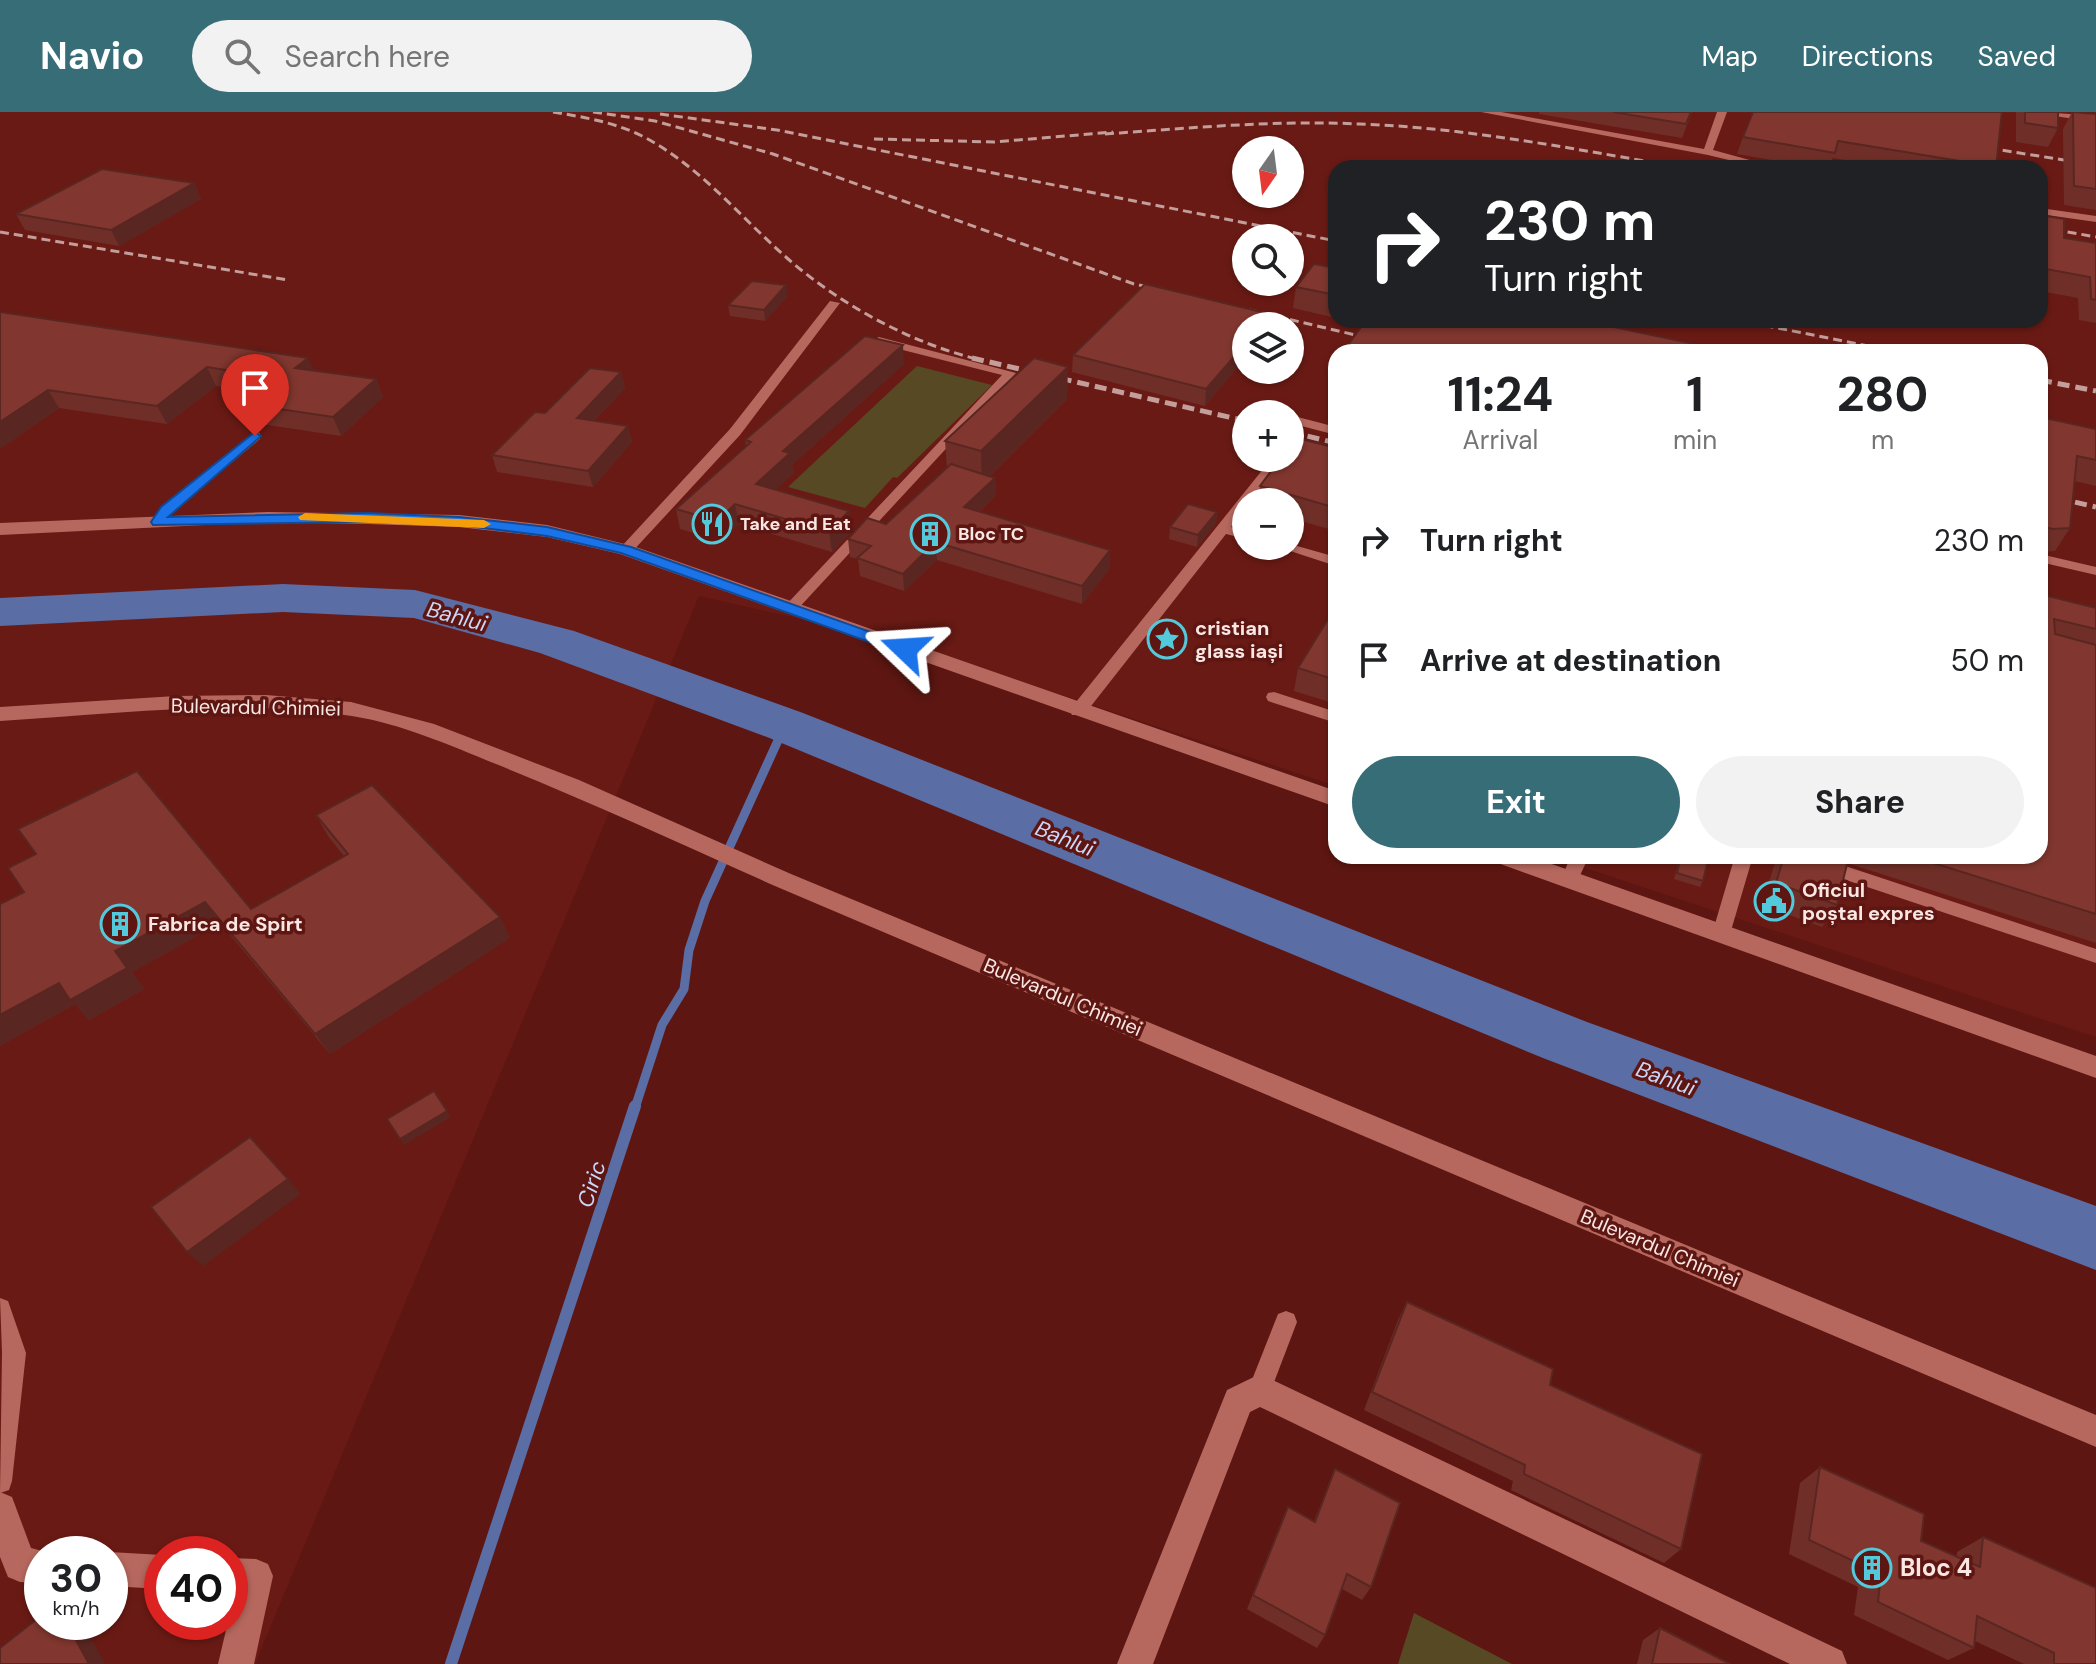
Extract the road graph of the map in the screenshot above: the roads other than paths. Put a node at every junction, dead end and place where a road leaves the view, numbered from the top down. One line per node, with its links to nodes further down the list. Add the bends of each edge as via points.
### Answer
1 (1486, 112): 5 (lane)
2 (1722, 112): 5 (lane)
3 (2047, 112): 4 (lane)
4 (2096, 119)
5 (1708, 152): 6 (lane)
6 (1741, 160)
7 (2048, 212): 8 (lane)
8 (2096, 219)
9 (834, 303): 19 (lane, via 735,432)
10 (869, 338): 24 (lane, via 1010,373)
11 (1304, 423): 12 (lane)
12 (1328, 429)
13 (255, 436): 15 (lane)
14 (1268, 472): 17 (lane)
15 (158, 522): 16 (street); 19 (street, via 268,517 459,521 547,531)
16 (0, 529)
17 (1223, 529): 18 (lane); 26 (lane)
18 (1232, 531)
19 (626, 550): 24 (street)
20 (1304, 553): 21 (lane)
21 (1328, 560)
22 (2048, 560): 23 (lane)
23 (2096, 571)
24 (790, 609): 26 (street)
25 (1274, 697): 28 (lane)
26 (1078, 711): 29 (street)
27 (0, 714): 40 (street, Bulevardul Chimiei, via 199,703 351,709 414,723)
28 (1328, 715)
29 (1328, 796)
30 (1551, 864): 33 (street)
31 (1742, 864): 34 (lane)
32 (1819, 864): 35 (lane)
33 (1575, 868): 34 (street)
34 (1721, 934): 36 (street)
35 (2096, 956)
36 (2096, 1067)
37 (0, 1309): 41 (lane, via 14,1353)
38 (1286, 1322): 39 (lane)
39 (1260, 1390): 48 (street, via 1238,1401); 49 (street)
40 (2096, 1431)
41 (0, 1481)
42 (0, 1509): 43 (street)
43 (24, 1565)
44 (248, 1576): 45 (street, via 256,1576)
45 (248, 1611)
46 (241, 1640): 47 (street)
47 (236, 1664)
48 (1135, 1664)
49 (1829, 1664)

